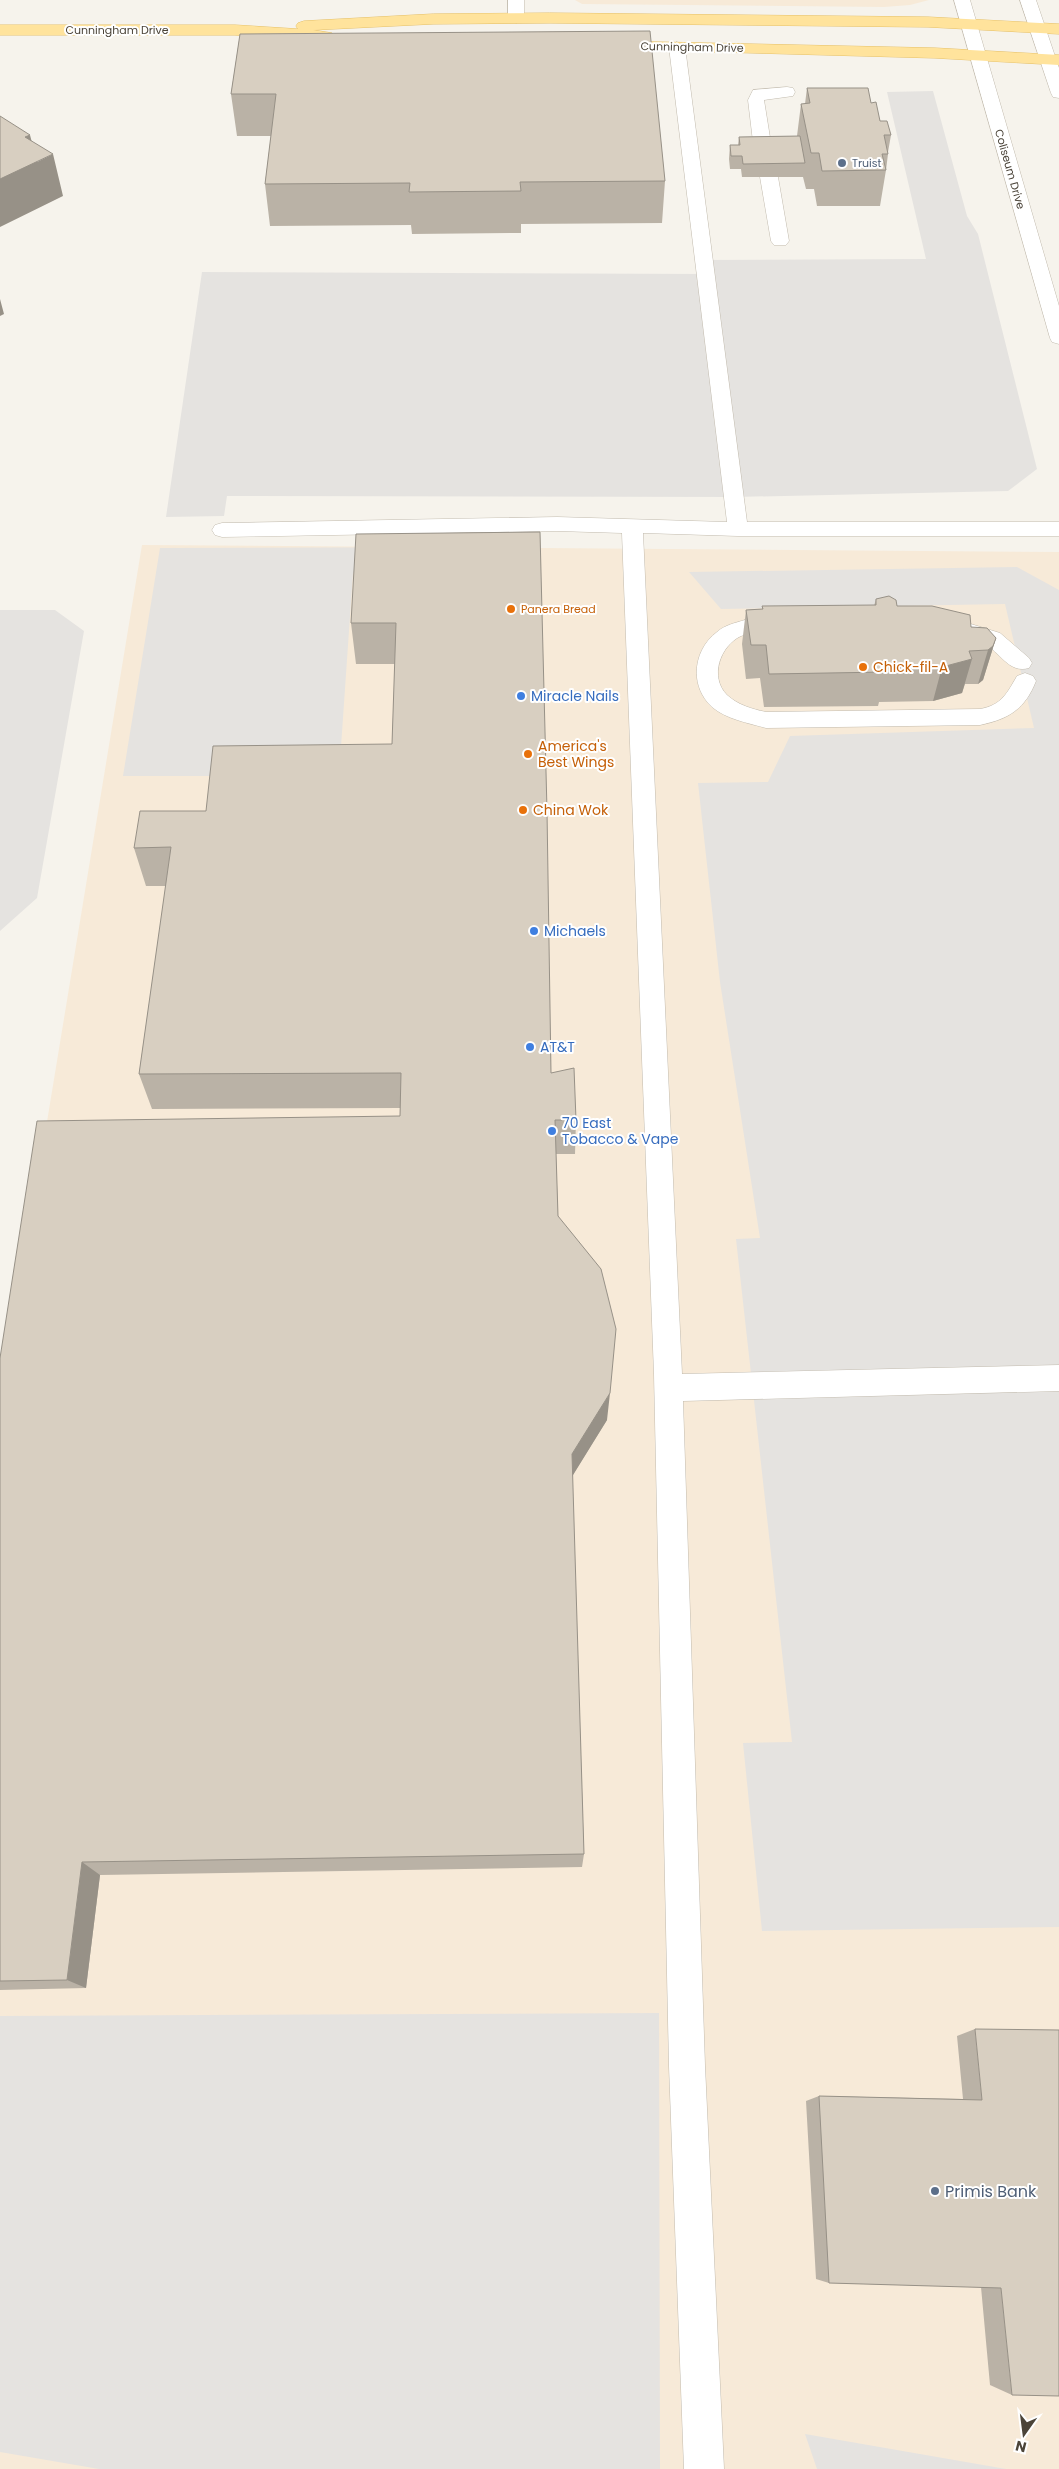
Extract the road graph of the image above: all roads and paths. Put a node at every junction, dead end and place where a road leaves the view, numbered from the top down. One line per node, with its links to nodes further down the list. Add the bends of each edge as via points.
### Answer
1 (516, 0): 4 (street)
2 (962, 0): 5 (street, Coliseum Drive)
3 (1028, 0): 6 (street)
4 (516, 18): 5 (main road, Cunningham Drive); 9 (main road, Cunningham Drive, via 433,19)
5 (969, 24): 6 (main road, Cunningham Drive); 13 (street, Coliseum Drive)
6 (1036, 28): 7 (main road, Cunningham Drive); 14 (street)
7 (1059, 29)
8 (0, 30): 9 (main road, Cunningham Drive)
9 (235, 30): 10 (main road, Cunningham Drive)
10 (363, 38)
11 (599, 46): 12 (main road, Cunningham Drive)
12 (677, 47): 13 (main road, Cunningham Drive); 22 (street)
13 (979, 56): 14 (main road, Cunningham Drive); 20 (street, Coliseum Drive)
14 (1053, 59): 16 (street)
15 (787, 92): 17 (street, via 759,94 756,100)
16 (1059, 93)
17 (764, 150)
18 (769, 177): 19 (street)
19 (780, 241)
20 (1059, 338)
21 (632, 526): 22 (street); 24 (street, via 557,524); 28 (street)
22 (738, 529): 23 (street)
23 (1059, 529)
24 (222, 530)
25 (937, 625): 26 (street, via 963,628 992,638 1023,672 1018,697 1007,709 996,714 956,717 766,720 732,709 709,689 708,661 713,647 733,631 749,627)
26 (799, 626)
27 (1059, 1378): 28 (street)
28 (667, 1388): 29 (street, via 687,2066)
29 (704, 2469)

